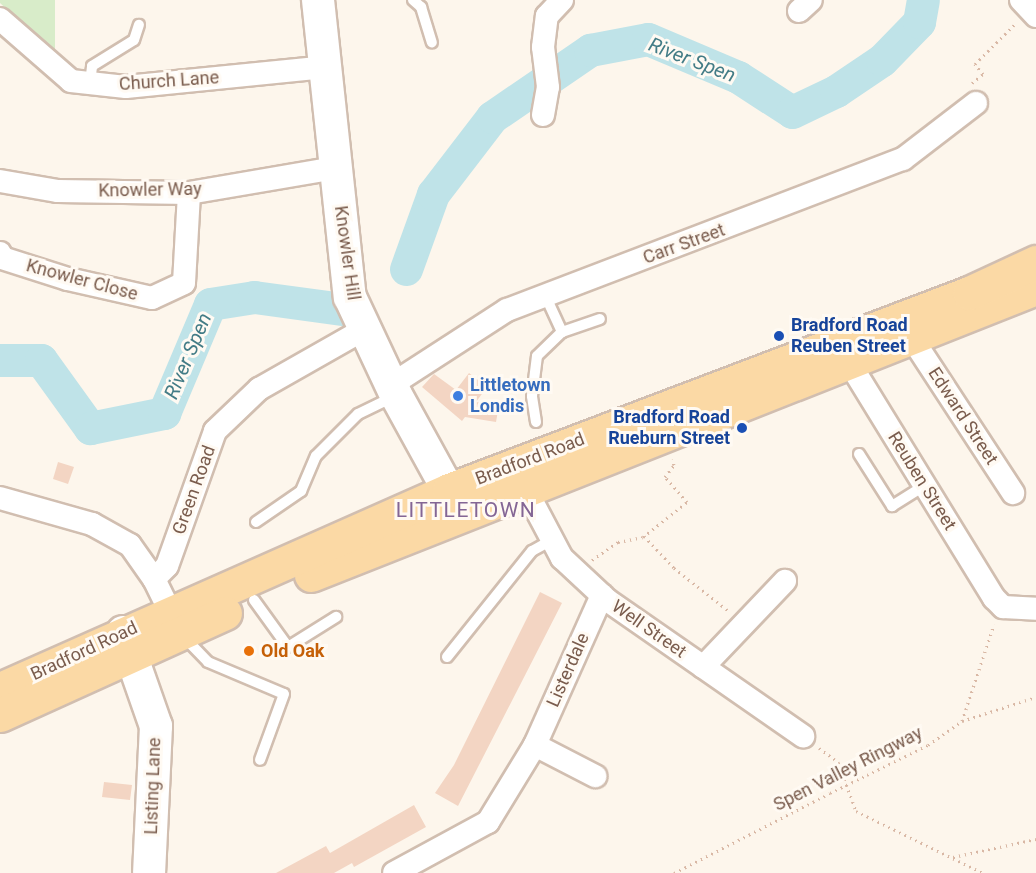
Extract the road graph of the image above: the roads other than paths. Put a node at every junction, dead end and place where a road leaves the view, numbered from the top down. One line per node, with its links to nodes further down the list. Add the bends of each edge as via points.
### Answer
1 (318, 0): 7 (street, Knowler Hill)
2 (413, 0): 6 (lane, via 421,8)
3 (562, 0): 10 (street, via 547,16)
4 (0, 18): 8 (street, Church Lane, via 71,81)
5 (139, 26): 8 (lane, via 134,40 92,66)
6 (432, 42)
7 (325, 67): 8 (street, Church Lane, via 126,87); 11 (street, Knowler Hill)
8 (90, 83)
9 (970, 96): 17 (street, Carr Street, via 903,159)
10 (543, 115)
11 (336, 168): 13 (street, Knowler Way); 19 (street, Knowler Hill, via 350,297)
12 (0, 181): 13 (street, Knowler Way, via 58,191)
13 (189, 193): 14 (street, Knowler Close, via 184,283 152,298 68,279 2,258)
14 (0, 253)
15 (1036, 262): 30 (main road, Bradford Road)
16 (1036, 288): 21 (main road, Bradford Road)
17 (545, 295): 20 (lane); 23 (street, Carr Street, via 507,310)
18 (600, 320): 20 (lane)
19 (363, 330): 23 (street, Knowler Hill); 33 (street, Green Road, via 260,389 215,431 167,566)
20 (562, 332): 24 (lane, via 537,356 532,396)
21 (913, 340): 22 (main road, Bradford Road); 28 (street, Edward Street)
22 (850, 364): 26 (street, Reuben Street); 27 (main road, Bradford Road)
23 (393, 390): 30 (street, Knowler Hill); 31 (lane, via 358,414 316,456 302,491)
24 (536, 422)
25 (858, 454): 26 (lane, via 892,506)
26 (925, 485): 37 (street, Reuben Street, via 998,602)
27 (527, 492): 30 (main road, Bradford Road); 32 (street, Well Street)
28 (1013, 493)
29 (0, 498): 33 (street, via 92,524 130,545)
30 (456, 503): 36 (main road, Bradford Road); 39 (main road, Bradford Road)
31 (256, 522)
32 (552, 540): 35 (street, Well Street, via 576,571); 41 (lane, via 532,551)
33 (154, 579): 39 (street)
34 (785, 581): 42 (street)
35 (602, 595): 42 (street, Well Street); 46 (street, Listerdale)
36 (254, 600): 38 (lane, via 288,647); 39 (main road, Bradford Road)
37 (1036, 609)
38 (336, 617)
39 (175, 622): 40 (main road, Bradford Road); 47 (lane, via 208,662 284,694)
40 (127, 644): 43 (main road, Bradford Road); 44 (main road, Bradford Road); 49 (street, Listing Lane, via 156,726)
41 (447, 657)
42 (703, 667): 45 (street, Well Street)
43 (0, 689)
44 (0, 715)
45 (803, 736)
46 (535, 745): 48 (street); 50 (street, Listerdale, via 488,822)
47 (260, 760)
48 (595, 776)
49 (149, 873)
50 (393, 873)

